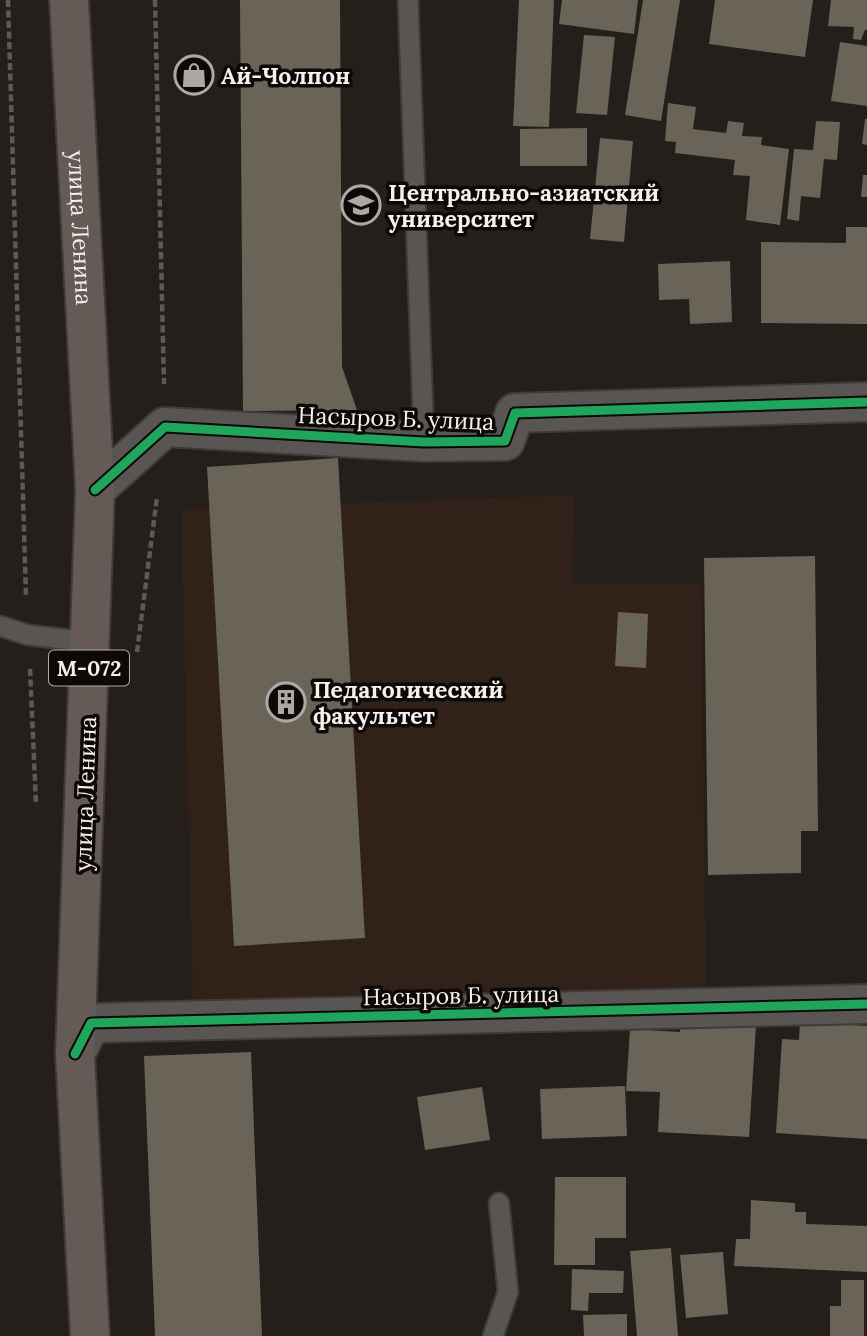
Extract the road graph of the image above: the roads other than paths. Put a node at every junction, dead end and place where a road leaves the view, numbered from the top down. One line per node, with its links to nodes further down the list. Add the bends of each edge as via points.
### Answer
1 (69, 0): 5 (main road, улица Ленина / М-072)
2 (408, 0): 4 (lane)
3 (867, 402): 4 (street, Насыров Б. улица, via 515,413 505,441)
4 (424, 442): 5 (street, Насыров Б. улица, via 166,428)
5 (95, 490): 7 (main road, улица Ленина / М-072)
6 (0, 626): 7 (lane, via 28,635)
7 (90, 642): 9 (main road, улица Ленина / М-072)
8 (867, 1004): 9 (street, Насыров Б. улица, via 91,1023)
9 (75, 1054): 11 (main road, улица Ленина / М-072)
10 (499, 1203): 12 (lane, via 508,1292)
11 (90, 1336)
12 (493, 1336)

